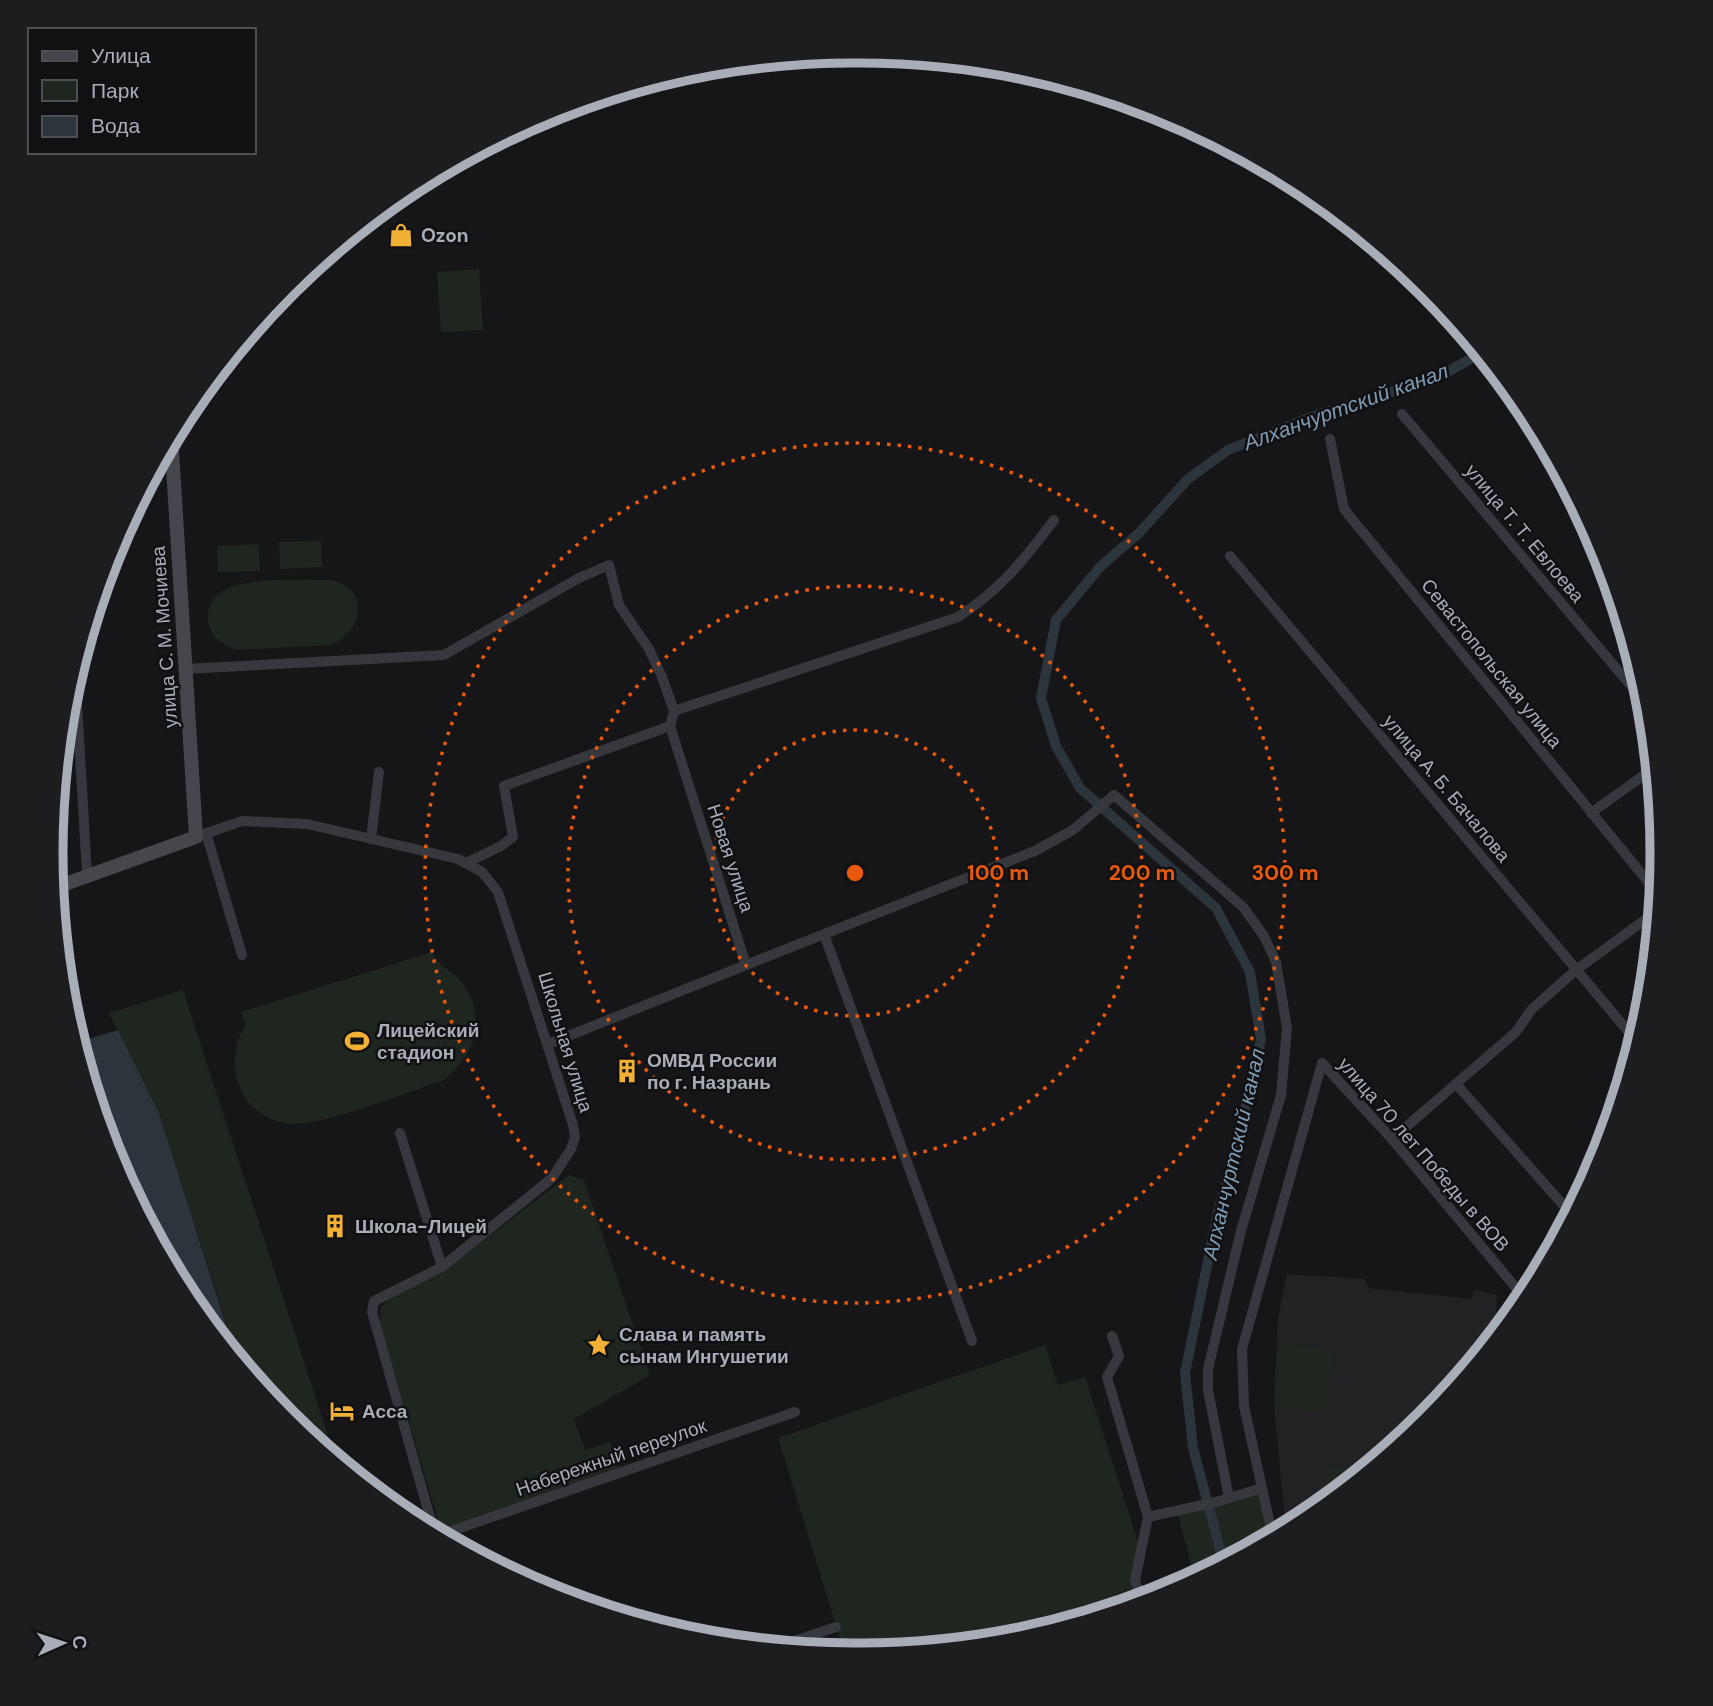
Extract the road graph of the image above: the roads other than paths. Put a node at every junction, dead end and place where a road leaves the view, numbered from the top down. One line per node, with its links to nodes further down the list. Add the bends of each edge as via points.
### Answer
1 (1402, 414): 7 (street, улица Т. Т. Евлоева)
2 (1330, 439): 15 (street, Севастопольская улица, via 1343,509)
3 (172, 453): 6 (street, улица С. М. Мочиева)
4 (1054, 520): 9 (street, via 1015,572 988,598 958,617)
5 (1230, 556): 26 (street, улица А. Б. Бачалова)
6 (185, 669): 9 (street, via 444,655 609,565 620,605 649,649); 16 (street, улица С. М. Мочиева)
7 (1632, 687)
8 (77, 705): 12 (street)
9 (674, 711): 10 (street)
10 (670, 726): 18 (street, via 504,786 513,837); 25 (street, Новая улица)
11 (72, 736): 12 (street)
12 (79, 736): 19 (street)
13 (379, 772): 17 (street)
14 (1645, 774): 15 (street)
15 (1591, 813): 20 (street, Севастопольская улица)
16 (201, 835): 17 (street, via 242,821 307,824); 19 (street); 24 (street)
17 (371, 839): 18 (street)
18 (468, 862): 28 (street, Школьная улица, via 498,892)
19 (87, 874): 21 (street)
20 (1649, 883)
21 (64, 884)
22 (1647, 919): 26 (street)
23 (824, 934): 25 (street); 36 (street); 39 (street, via 1035,850 1073,830 1114,795 1243,906 1276,962 1287,1028 1281,1095 1241,1231 1209,1369 1208,1390)
24 (242, 955)
25 (746, 965): 28 (street)
26 (1576, 970): 27 (street, улица А. Б. Бачалова); 29 (street)
27 (1629, 1032)
28 (548, 1044): 33 (street, Школьная улица, via 575,1137 566,1159 552,1178)
29 (1457, 1085): 31 (street); 32 (street)
30 (400, 1133): 33 (street)
31 (1392, 1139): 34 (street, улица 70 лет Победы в ВОВ); 38 (street, улица 70 лет Победы в ВОВ, via 1322,1063 1242,1349 1244,1406)
32 (1566, 1207)
33 (442, 1267): 41 (street, Школьная улица, via 383,1295 374,1301 372,1312)
34 (1518, 1290)
35 (1112, 1336): 40 (street, via 1119,1356 1108,1377)
36 (972, 1341)
37 (795, 1412): 43 (street, Набережный переулок)
38 (1262, 1488): 39 (street); 42 (street)
39 (1229, 1499): 40 (street)
40 (1148, 1517): 44 (street, via 1135,1580)
41 (432, 1521)
42 (1271, 1527)
43 (449, 1531)
44 (1138, 1592)
45 (836, 1627): 46 (street)
46 (796, 1640)

